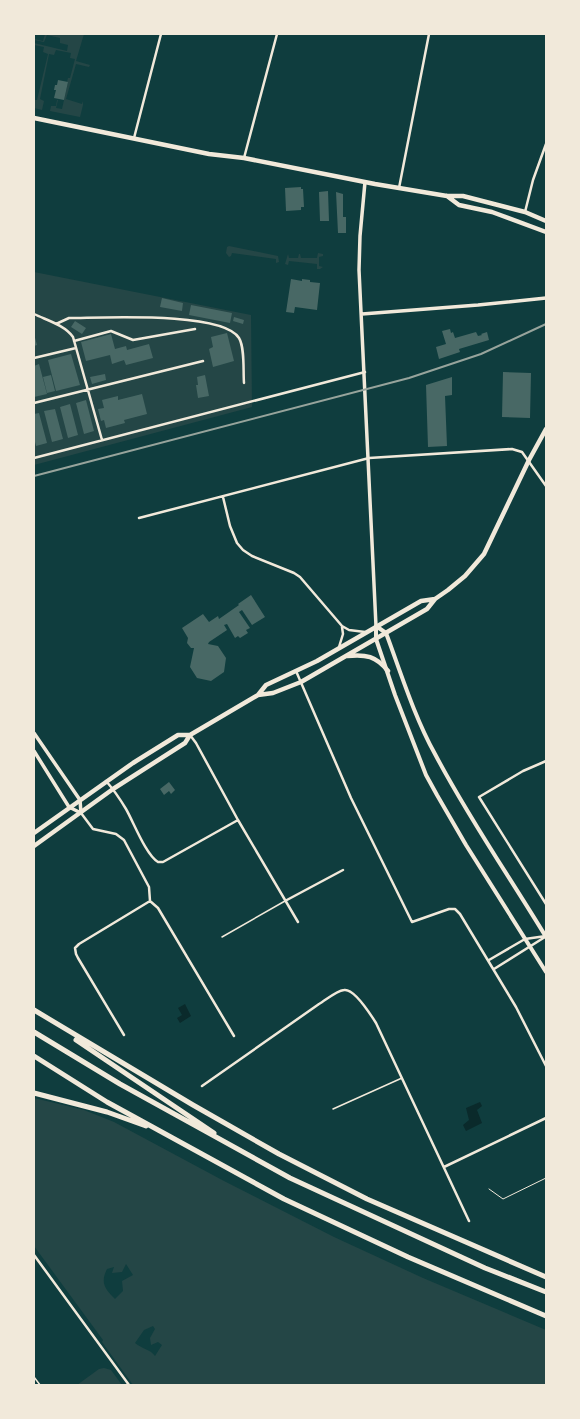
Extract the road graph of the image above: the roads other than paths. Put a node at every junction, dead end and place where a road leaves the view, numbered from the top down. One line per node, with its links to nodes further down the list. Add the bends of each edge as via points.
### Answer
1 (161, 34): 5 (street)
2 (277, 34): 7 (street)
3 (429, 34): 9 (street)
4 (34, 118): 5 (main road)
5 (134, 138): 7 (main road, via 209,154)
6 (546, 144): 11 (street)
7 (244, 158): 8 (main road)
8 (365, 182): 9 (main road); 16 (street, via 360,257)
9 (399, 188): 10 (main road)
10 (447, 196): 11 (main road, via 463,196); 13 (main road, via 459,205 492,212)
11 (525, 212): 12 (main road)
12 (546, 221)
13 (546, 232)
14 (546, 298): 16 (street)
15 (34, 314): 17 (street)
16 (362, 314): 23 (street)
17 (56, 324): 19 (street, via 68,331); 24 (street, via 69,318 172,318 216,324 228,328 239,338)
18 (195, 329): 19 (street, via 134,340 111,331)
19 (74, 341): 20 (street)
20 (76, 348): 21 (street); 25 (street)
21 (34, 358)
22 (203, 361): 25 (street)
23 (365, 372): 28 (street); 30 (street)
24 (244, 383)
25 (88, 390): 26 (street); 28 (street)
26 (34, 403)
27 (546, 428): 31 (main road)
28 (102, 440): 29 (street)
29 (34, 458)
30 (369, 458): 31 (street, via 512,449 522,452); 33 (street); 37 (street)
31 (529, 460): 32 (street); 35 (main road, via 484,554 460,581)
32 (546, 486)
33 (223, 497): 34 (street); 36 (street, via 230,526 243,550 300,577)
34 (139, 518)
35 (434, 599): 37 (main road, via 421,601); 39 (main road, via 427,609)
36 (342, 626): 38 (street, via 349,630); 41 (street, via 343,634)
37 (376, 626): 38 (main road); 39 (main road); 40 (main road)
38 (365, 632): 41 (main road)
39 (386, 633): 40 (main road); 65 (main road, via 434,752)
40 (376, 639): 42 (main road); 43 (main road)
41 (339, 648): 44 (main road)
42 (346, 656): 43 (main road, via 370,656); 45 (main road)
43 (388, 671): 66 (main road, via 409,734 437,795)
44 (296, 672): 45 (street); 46 (main road, via 266,685)
45 (300, 682): 46 (main road, via 273,693); 68 (street, via 351,798 412,922 449,909 455,910)
46 (258, 695): 48 (main road)
47 (34, 733): 53 (street)
48 (190, 735): 51 (main road, via 178,735); 52 (main road, via 185,743); 56 (street)
49 (34, 751): 54 (street)
50 (546, 761): 62 (street, via 523,771 479,797)
51 (106, 782): 52 (street); 53 (main road)
52 (113, 789): 55 (main road); 56 (street, via 150,854 155,860 163,862)
53 (80, 800): 54 (main road); 55 (street)
54 (69, 807): 55 (street); 57 (main road)
55 (81, 813): 58 (main road); 60 (street, via 93,829 124,840 149,887)
56 (238, 820): 61 (street)
57 (34, 833)
58 (34, 846)
59 (342, 870): 61 (street)
60 (150, 901): 73 (street, via 75,948 78,958); 74 (street, via 158,908)
61 (285, 901): 63 (street); 64 (lane)
62 (546, 904)
63 (298, 922)
64 (222, 937)
65 (546, 937): 66 (street); 67 (street)
66 (525, 938): 67 (main road); 68 (street)
67 (530, 947): 69 (street); 70 (main road)
68 (489, 960): 69 (street)
69 (494, 969): 76 (street)
70 (546, 972)
71 (34, 1011): 83 (highway); 87 (highway, via 279,1154 367,1199)
72 (34, 1032): 83 (highway, via 120,1084)
73 (124, 1035)
74 (234, 1036)
75 (34, 1056): 82 (highway, via 107,1102)
76 (546, 1066)
77 (402, 1078): 78 (street, via 372,1016 355,995 343,990); 80 (lane); 84 (street)
78 (202, 1086)
79 (34, 1092): 82 (highway, via 107,1112)
80 (333, 1110)
81 (546, 1118): 84 (street)
82 (162, 1132): 89 (highway, via 284,1199 408,1257)
83 (239, 1150): 88 (highway, via 290,1178 485,1268)
84 (444, 1167): 85 (street)
85 (469, 1222)
86 (34, 1255): 92 (street)
87 (546, 1277)
88 (546, 1292)
89 (546, 1316)
90 (34, 1377): 91 (lane)
91 (40, 1385)
92 (129, 1385)

